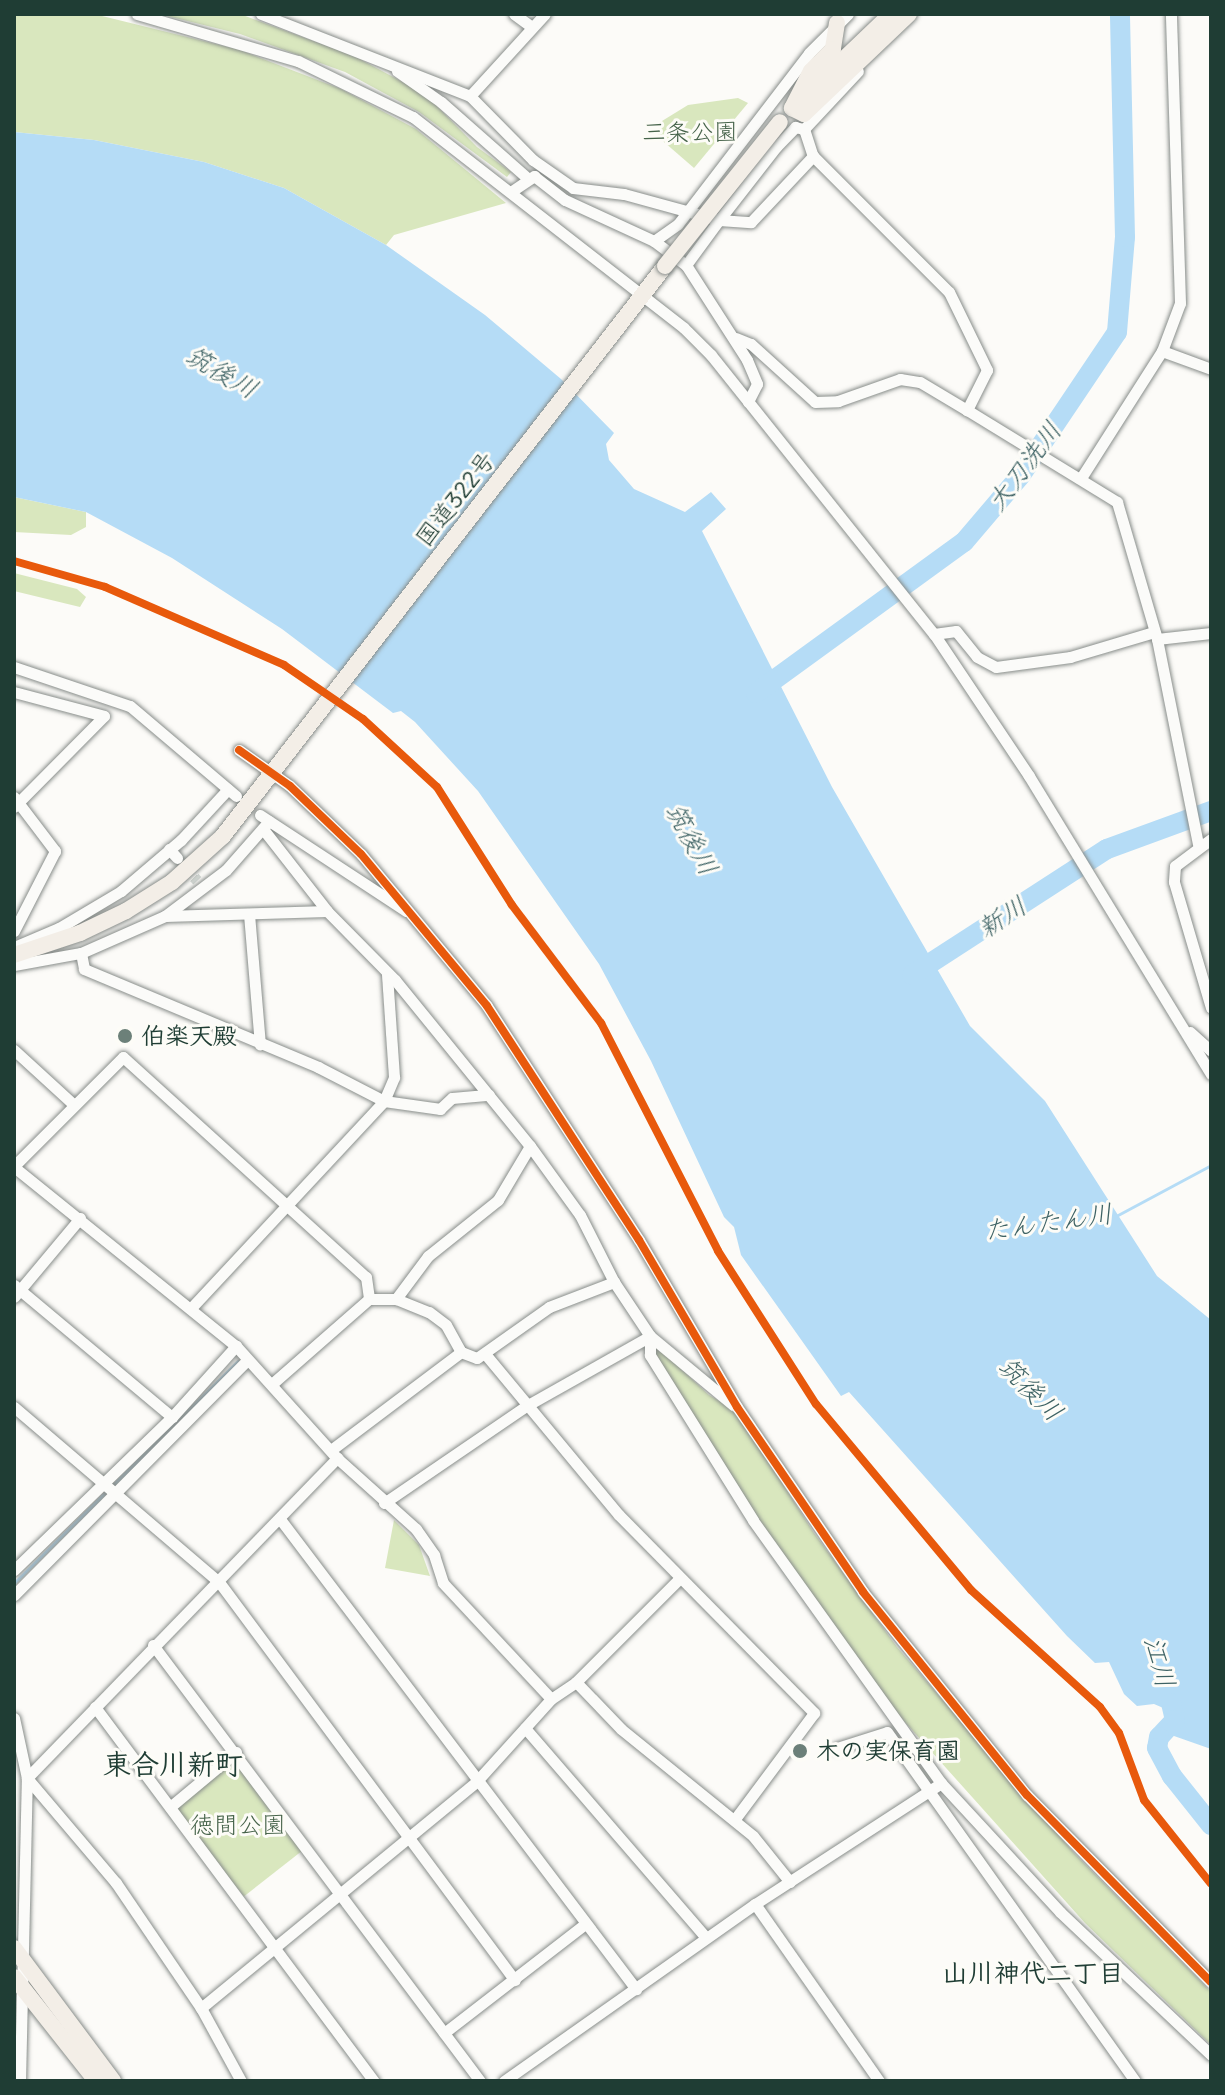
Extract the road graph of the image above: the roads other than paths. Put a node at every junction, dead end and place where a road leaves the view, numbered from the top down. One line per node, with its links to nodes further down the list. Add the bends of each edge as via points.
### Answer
1 (137, 14): 18 (street, via 298,61 373,94)
2 (261, 14): 12 (street)
3 (514, 14): 10 (street)
4 (545, 14): 10 (street)
5 (891, 14): 14 (highway, 国道322号)
6 (909, 14): 11 (highway)
7 (921, 14): 11 (street)
8 (1171, 14): 25 (street, via 1180,303)
9 (843, 19): 14 (highway, via 833,49 811,71); 19 (street)
10 (532, 27): 13 (street)
11 (870, 56): 14 (highway, via 804,114); 15 (street)
12 (385, 63): 13 (street); 17 (street, via 441,102)
13 (470, 96): 19 (street, via 533,160 573,188 624,194)
14 (792, 108): 23 (highway, 国道322号, bridge)
15 (804, 129): 16 (street); 20 (street, via 795,127 776,147)
16 (813, 156): 20 (street, via 751,222); 28 (street, via 949,292 987,370)
17 (526, 177): 18 (street); 21 (street, via 534,176 565,200)
18 (512, 191): 23 (street)
19 (689, 211): 20 (street); 21 (street)
20 (719, 220): 22 (street)
21 (654, 241): 22 (street)
22 (686, 265): 24 (street)
23 (645, 294): 27 (street, via 711,355); 36 (highway, 国道322号)
24 (736, 338): 27 (street, via 757,384); 28 (street, via 751,344 815,402 838,401 900,379 920,382)
25 (1162, 351): 26 (street); 29 (street)
26 (1211, 369)
27 (748, 402): 31 (street)
28 (967, 410): 29 (street)
29 (1081, 478): 32 (street, via 1117,502)
30 (1211, 633): 32 (street)
31 (934, 634): 32 (street, via 956,631 977,657 996,667 1070,657); 52 (street, via 1029,776)
32 (1156, 636): 40 (street)
33 (14, 667): 46 (street, via 130,706 232,792 173,854 121,891 59,928)
34 (14, 692): 37 (street, via 104,716)
35 (239, 750): 36 (street)
36 (276, 768): 43 (street); 48 (highway, 国道322号, via 223,836 172,882 80,933)
37 (16, 803): 45 (street, via 55,851)
38 (264, 822): 41 (street); 43 (street); 44 (street)
39 (1211, 839): 40 (street)
40 (1198, 844): 51 (street, via 1175,866 1174,882)
41 (327, 911): 42 (street); 50 (street)
42 (249, 914): 44 (street); 53 (street)
43 (413, 915): 77 (street, via 487,1006 562,1119)
44 (165, 916): 47 (street)
45 (14, 931)
46 (14, 947)
47 (81, 953): 49 (street); 53 (street, via 84,969)
48 (14, 955)
49 (14, 965)
50 (386, 972): 57 (street); 58 (street, via 392,989 394,1077)
51 (1211, 1008)
52 (1180, 1023): 55 (street); 56 (street)
53 (260, 1045): 58 (street)
54 (14, 1050): 59 (street)
55 (1211, 1051)
56 (1211, 1074)
57 (489, 1095): 58 (street, via 452,1098 440,1109); 60 (street)
58 (384, 1101): 62 (street)
59 (73, 1104): 61 (street); 62 (street, via 123,1057)
60 (530, 1146): 64 (street, via 580,1215); 67 (street, via 498,1200 428,1256)
61 (14, 1167): 63 (street)
62 (288, 1203): 66 (street, via 366,1277); 68 (street)
63 (80, 1218): 65 (street); 68 (street)
64 (614, 1282): 69 (street); 72 (street, via 549,1307)
65 (16, 1291): 78 (street)
66 (369, 1299): 67 (street); 74 (street)
67 (396, 1299): 71 (street, via 446,1325)
68 (192, 1307): 70 (street)
69 (650, 1336): 75 (street); 77 (street); 98 (street, via 650,1355 753,1520)
70 (236, 1346): 73 (street); 78 (street)
71 (461, 1352): 72 (street); 79 (street)
72 (486, 1355): 75 (street)
73 (247, 1360): 74 (street); 81 (street)
74 (273, 1383): 79 (street)
75 (526, 1406): 82 (street); 85 (street)
76 (14, 1407): 80 (street)
77 (737, 1407): 112 (street, via 807,1515 940,1691 1027,1795)
78 (172, 1417): 80 (street)
79 (334, 1454): 82 (street); 83 (street)
80 (106, 1481): 81 (street); 84 (street)
81 (117, 1492): 86 (street); 87 (street)
82 (384, 1503): 90 (street, via 416,1529 434,1555 443,1583)
83 (280, 1519): 86 (street); 97 (street)
84 (14, 1570)
85 (680, 1578): 89 (street); 101 (street, via 814,1713)
86 (219, 1582): 88 (street); 102 (street)
87 (14, 1595)
88 (153, 1645): 91 (street); 95 (street)
89 (576, 1682): 90 (street); 101 (street, via 621,1729)
90 (551, 1699): 93 (street)
91 (95, 1707): 96 (street); 100 (street)
92 (14, 1718): 96 (street)
93 (525, 1728): 97 (street); 107 (street)
94 (837, 1748): 99 (street, via 887,1732)
95 (236, 1752): 100 (street); 104 (street)
96 (27, 1778): 109 (street); 114 (street, via 116,1883)
97 (476, 1782): 102 (street); 106 (street)
98 (941, 1783): 99 (street); 116 (street, via 1060,1912)
99 (928, 1794): 103 (street); 125 (street)
100 (170, 1807): 108 (street)
101 (735, 1819): 103 (street)
102 (410, 1837): 104 (street); 110 (street)
103 (790, 1882): 105 (street)
104 (341, 1894): 108 (street); 115 (street)
105 (755, 1904): 107 (street); 117 (street)
106 (585, 1924): 110 (street); 113 (street)
107 (706, 1938): 113 (street)
108 (272, 1948): 114 (street); 122 (street)
109 (19, 1954): 111 (street); 120 (highway)
110 (515, 1980): 115 (street)
111 (18, 1982): 118 (street); 119 (highway)
112 (1211, 1982)
113 (636, 1989): 124 (street)
114 (201, 2008): 121 (street)
115 (444, 2033): 123 (street)
116 (1211, 2055)
117 (875, 2080)
118 (20, 2081)
119 (96, 2081)
120 (113, 2081)
121 (241, 2081)
122 (374, 2081)
123 (480, 2081)
124 (504, 2081)
125 (1135, 2081)

